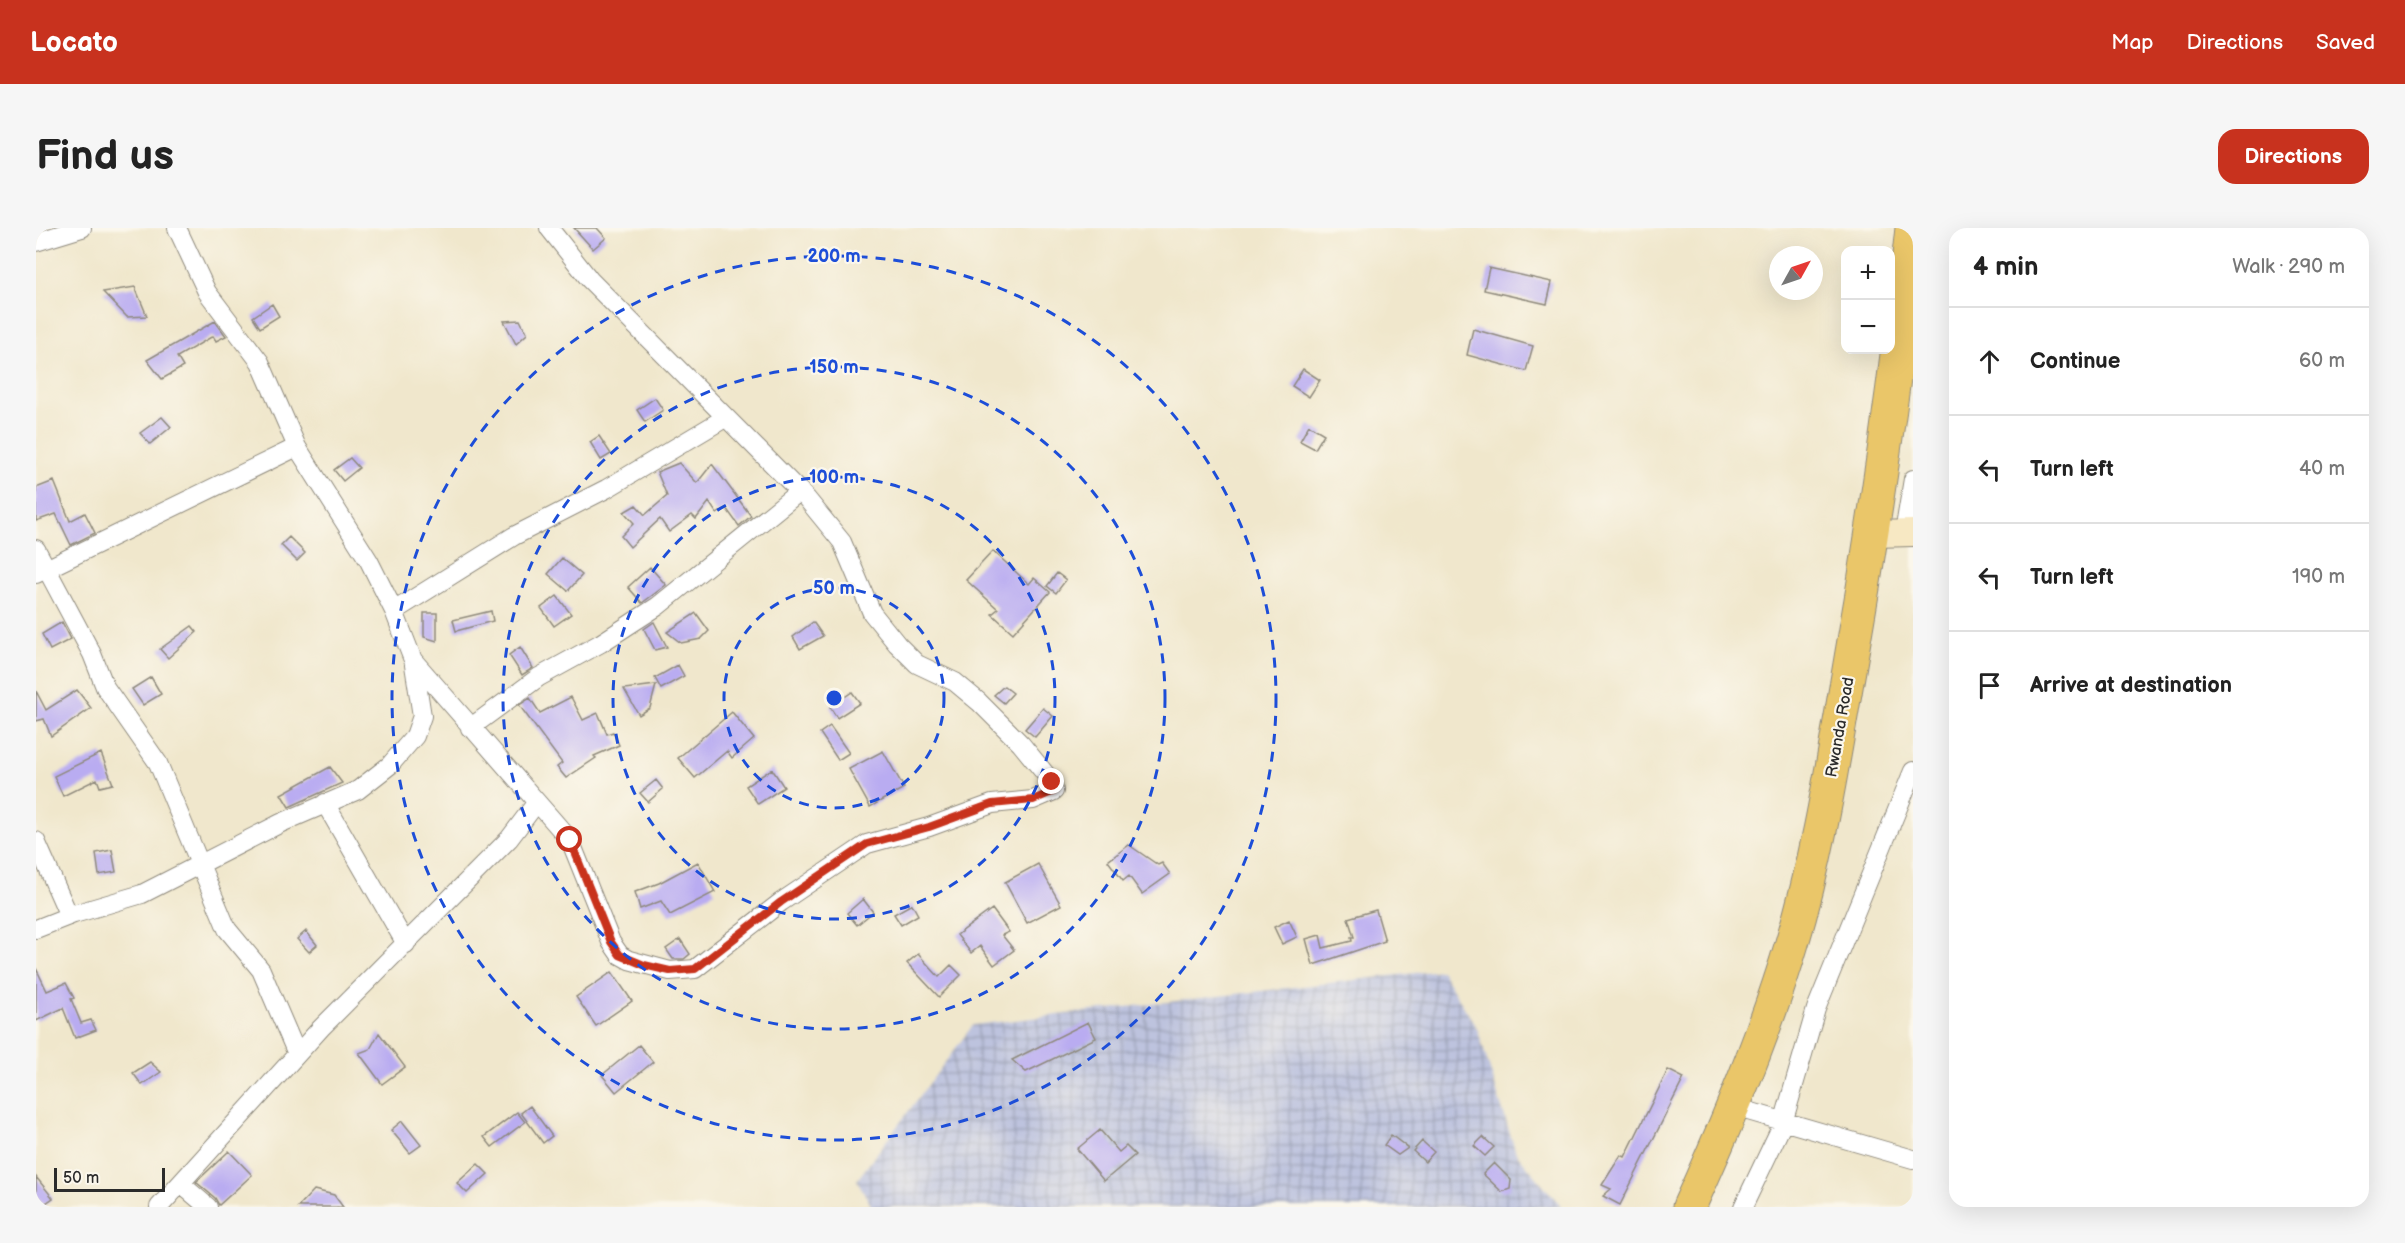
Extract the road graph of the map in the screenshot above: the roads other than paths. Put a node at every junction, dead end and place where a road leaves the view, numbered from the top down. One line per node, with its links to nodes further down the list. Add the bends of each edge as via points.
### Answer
1 (82, 228): 5 (street)
2 (177, 228): 7 (street, via 207,292 260,362)
3 (549, 228): 6 (street, via 590,280)
4 (1912, 228): 10 (highway, Rwanda Road)
5 (36, 242)
6 (724, 418): 9 (street); 13 (street, via 606,489 514,536)
7 (297, 447): 12 (street); 13 (street, via 369,561)
8 (1913, 479): 10 (street)
9 (800, 491): 17 (street, via 658,606 539,677); 19 (street, via 842,542 872,613 883,629 917,664 955,682 979,702 1021,744 1052,782 1054,791 1033,800 992,804 867,844 781,902 706,962 695,969 670,971 629,960 615,949 570,840)
10 (1897, 533): 27 (highway, Rwanda Road, via 1793,942 1766,1022)
11 (36, 549): 12 (street)
12 (42, 571): 22 (street, via 92,654 105,687 158,763)
13 (394, 611): 14 (street)
14 (413, 660): 15 (street); 16 (street)
15 (446, 700): 16 (street); 17 (street)
16 (422, 716): 20 (street, via 415,735 390,765 358,790)
17 (470, 728): 19 (street)
18 (1913, 771): 28 (street, via 1816,1009)
19 (537, 802): 25 (street, via 510,839)
20 (325, 803): 22 (street); 25 (street)
21 (36, 841): 23 (street)
22 (198, 864): 23 (street, via 142,894); 26 (street, via 227,929 261,970)
23 (69, 915): 24 (street)
24 (36, 929)
25 (406, 944): 26 (street)
26 (297, 1054): 30 (street)
27 (1731, 1106): 28 (street); 33 (highway, Rwanda Road)
28 (1783, 1123): 29 (street); 34 (street)
29 (1913, 1159)
30 (181, 1184): 31 (street); 32 (street)
31 (159, 1207)
32 (208, 1207)
33 (1689, 1207)
34 (1743, 1207)

